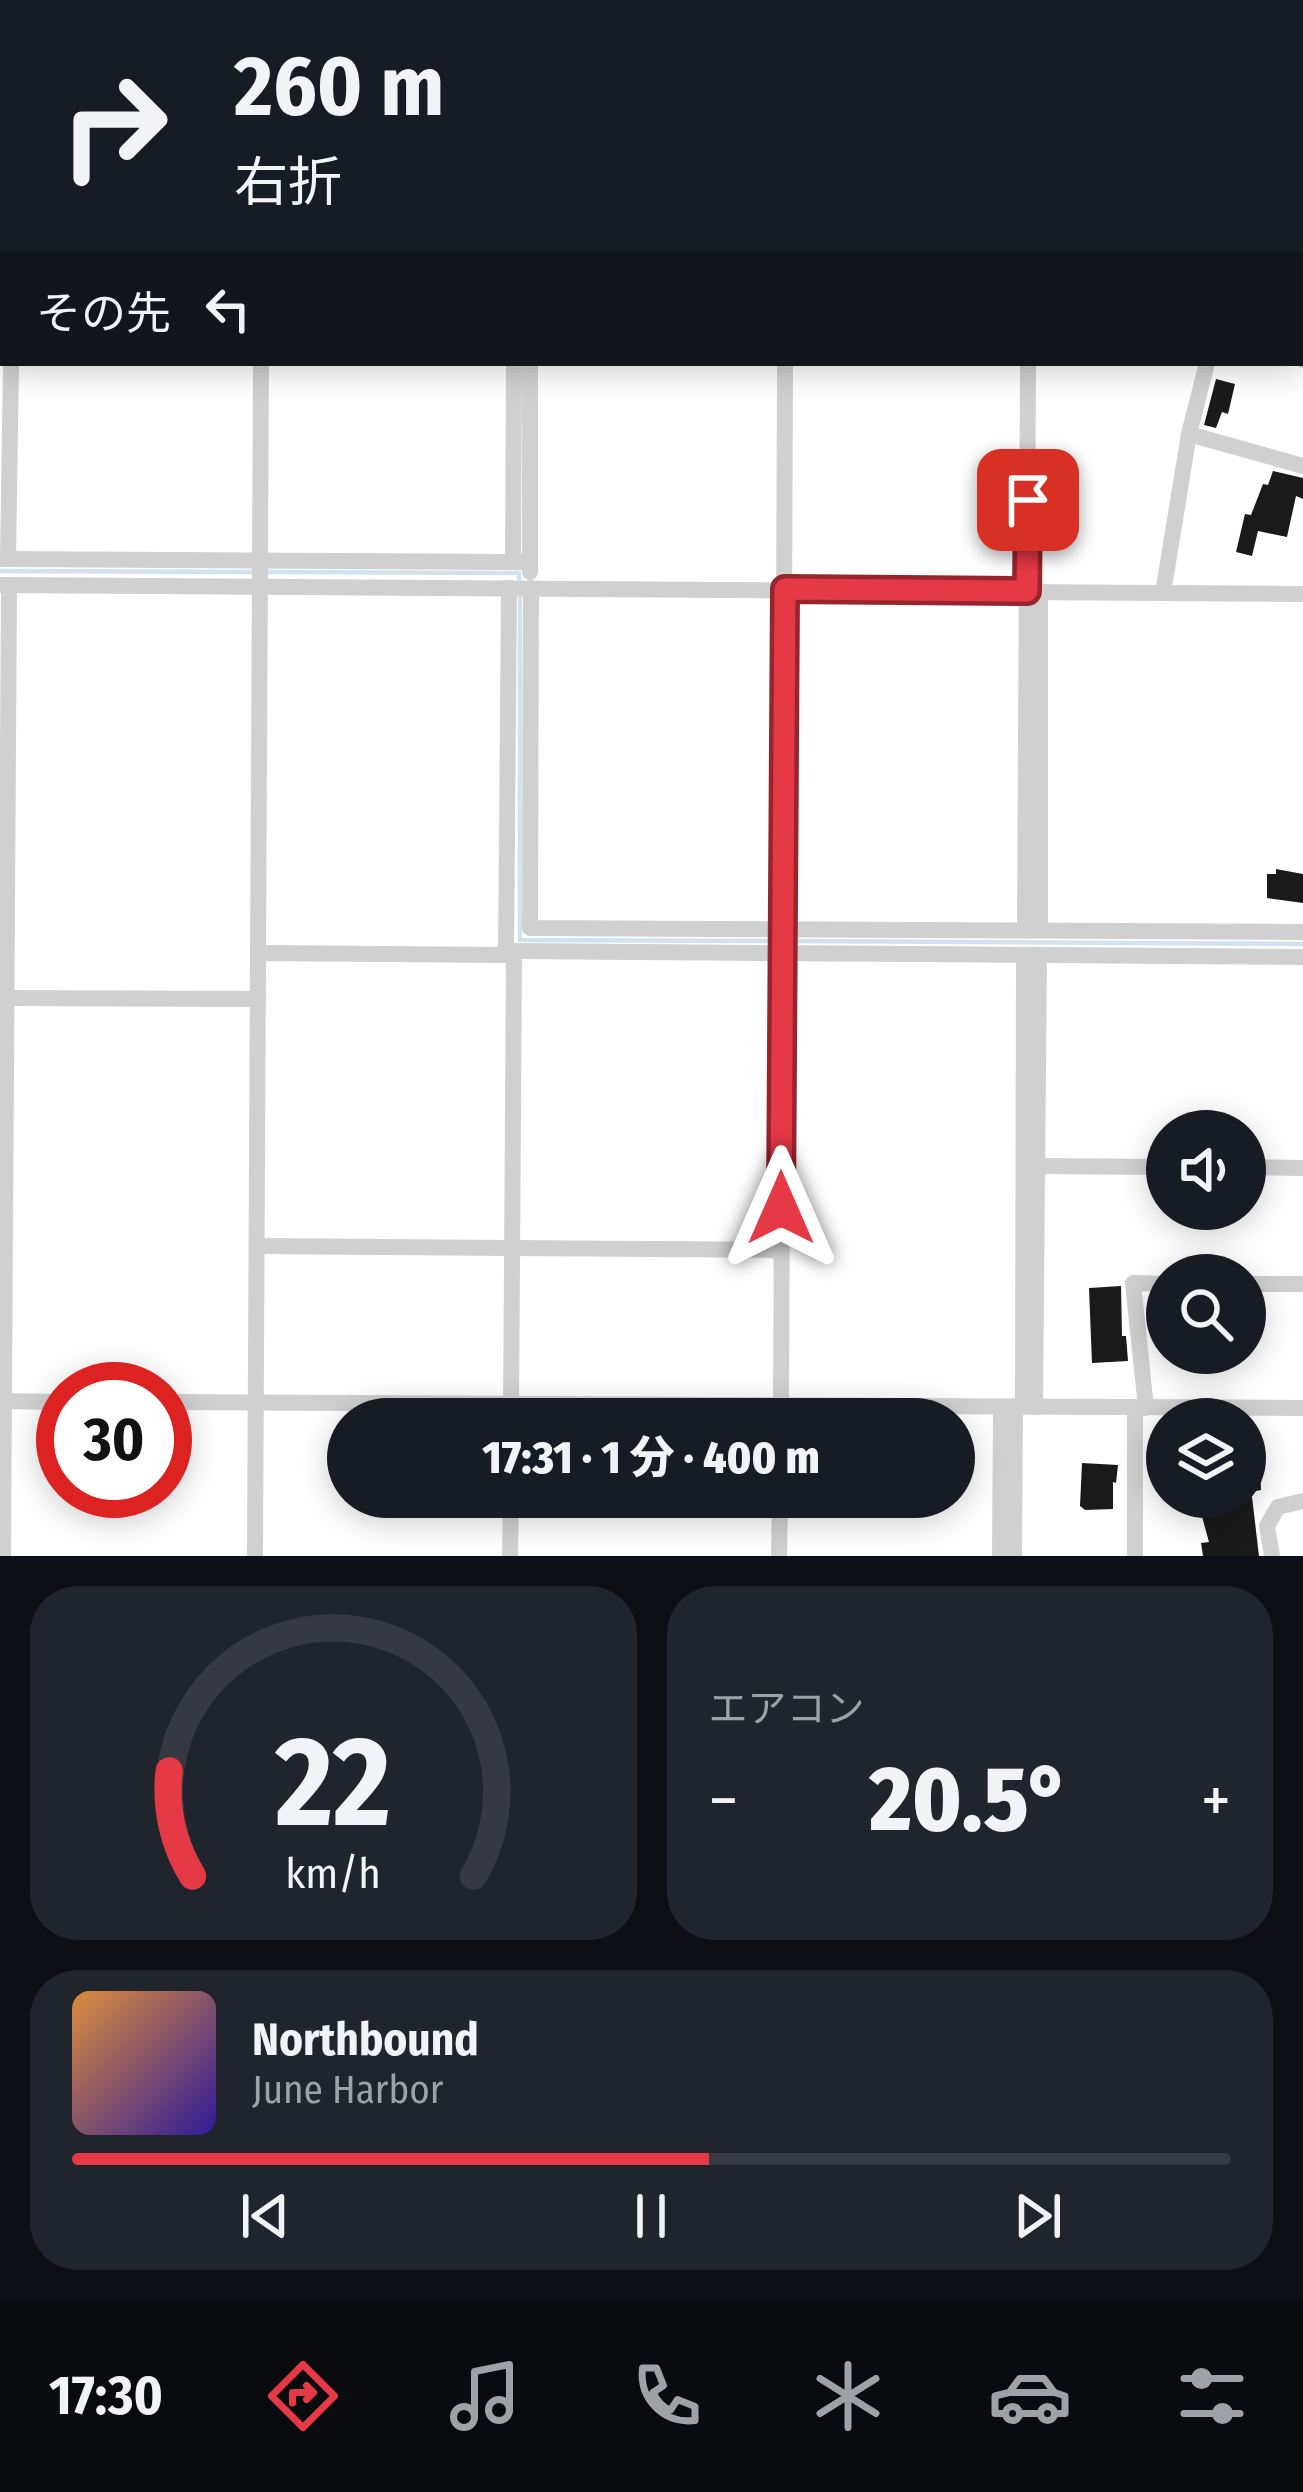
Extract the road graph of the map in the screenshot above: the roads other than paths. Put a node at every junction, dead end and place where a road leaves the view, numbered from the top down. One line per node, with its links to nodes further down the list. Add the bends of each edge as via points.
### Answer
1 (11, 366): 10 (street)
2 (261, 366): 12 (street)
3 (514, 366): 11 (street)
4 (530, 366): 11 (street)
5 (785, 366): 16 (street)
6 (1028, 366): 17 (street)
7 (1206, 366): 8 (street)
8 (1189, 434): 9 (street); 18 (street)
9 (1303, 466)
10 (4, 559): 12 (street)
11 (522, 562): 12 (street); 15 (street)
12 (259, 573): 13 (street); 14 (street); 24 (street)
13 (5, 585): 28 (street)
14 (509, 588): 15 (street); 23 (street)
15 (530, 588): 16 (street); 20 (street, via 530,928)
16 (785, 589): 17 (street); 20 (street)
17 (1034, 591): 18 (street); 21 (street)
18 (1162, 592): 19 (street)
19 (1303, 594)
20 (782, 929): 21 (street); 25 (street)
21 (1033, 930): 22 (street)
22 (1303, 932)
23 (515, 951): 24 (street); 25 (street); 35 (street)
24 (258, 953): 29 (street)
25 (782, 955): 26 (street); 36 (street)
26 (1031, 956): 27 (street); 30 (street); 47 (street)
27 (1303, 957)
28 (3, 998): 29 (street); 42 (street)
29 (258, 999): 34 (street)
30 (1037, 1166): 31 (street); 47 (street)
31 (1146, 1167)
32 (1266, 1167): 33 (street)
33 (1303, 1168)
34 (256, 1246): 35 (street); 45 (street)
35 (518, 1248): 36 (street); 40 (street)
36 (781, 1250): 41 (street)
37 (1146, 1283): 49 (street, via 1133,1283)
38 (1266, 1284): 39 (street)
39 (1303, 1284)
40 (517, 1398)
41 (781, 1398)
42 (2, 1402): 43 (street); 55 (street)
43 (36, 1402)
44 (192, 1402): 45 (street)
45 (256, 1403): 46 (street); 56 (street)
46 (327, 1405)
47 (1018, 1407): 48 (street); 49 (street); 60 (street); 61 (street)
48 (975, 1408)
49 (1140, 1408): 50 (street); 62 (street)
50 (1303, 1408)
51 (1303, 1501): 63 (street, via 1278,1507 1267,1526)
52 (511, 1518): 57 (street)
53 (522, 1518): 58 (street)
54 (780, 1518): 59 (street)
55 (3, 1556)
56 (255, 1556)
57 (510, 1556)
58 (521, 1556)
59 (779, 1556)
60 (1000, 1556)
61 (1014, 1556)
62 (1135, 1556)
63 (1272, 1556)

